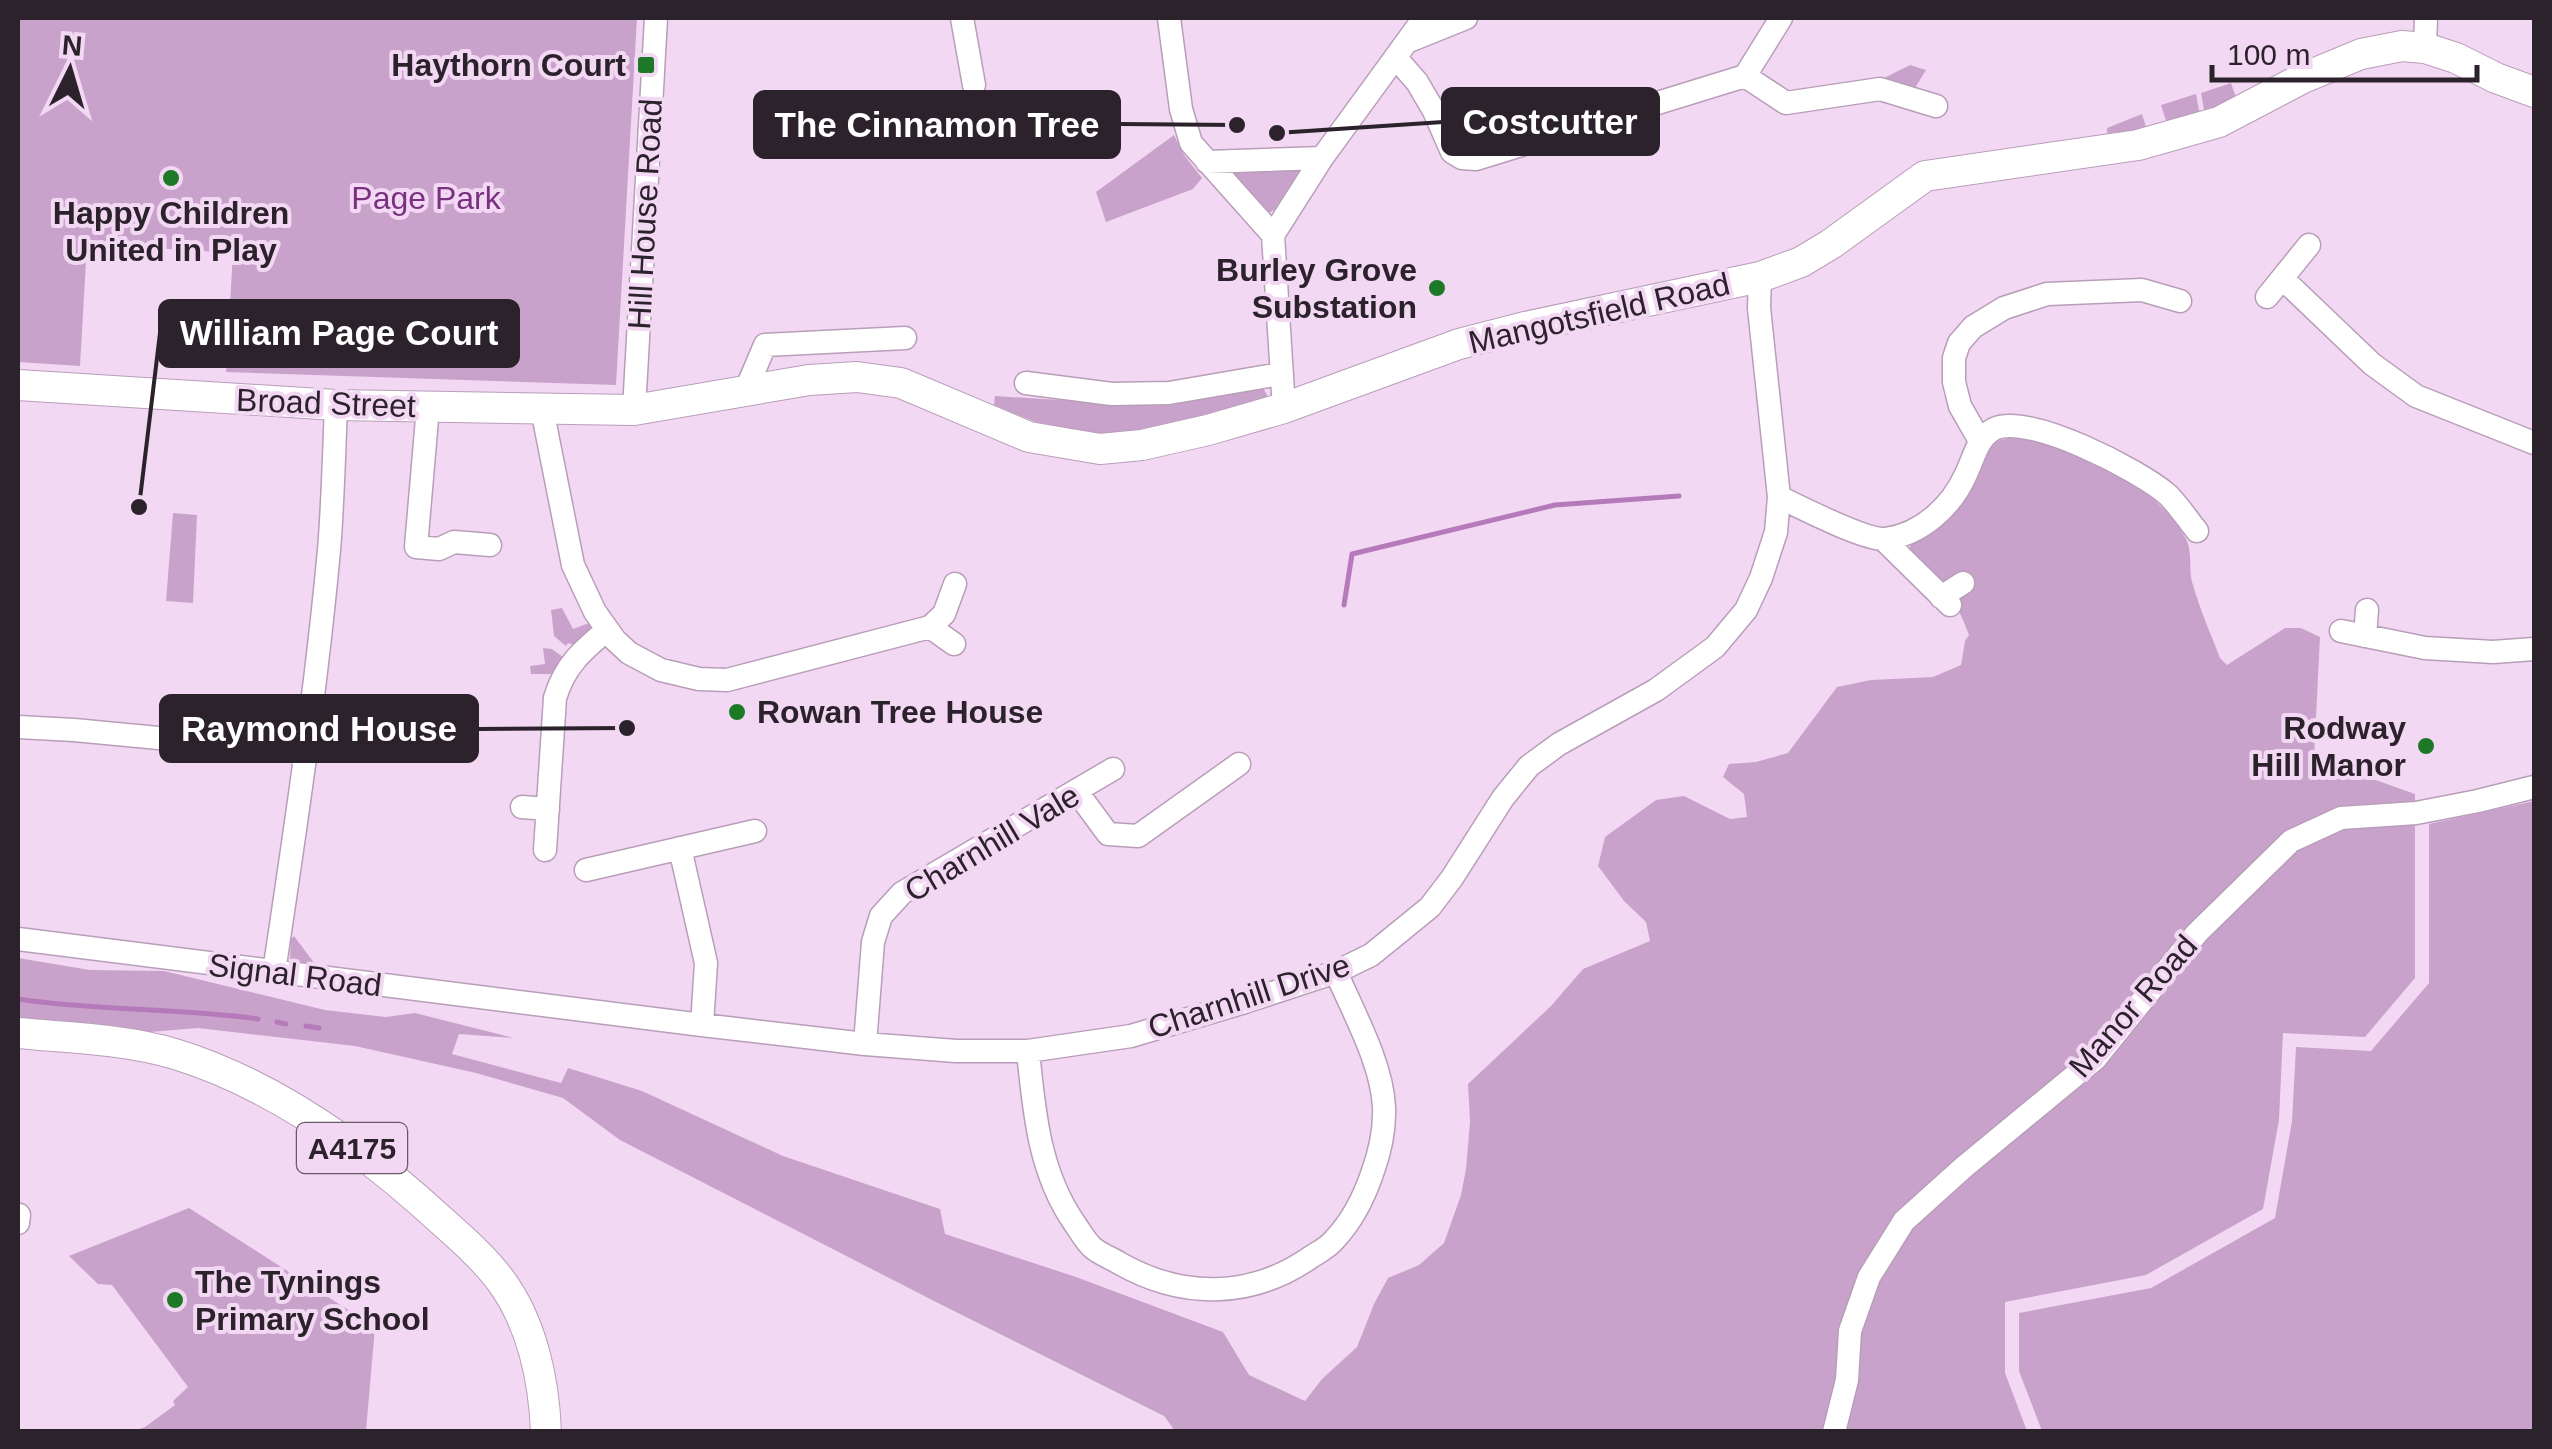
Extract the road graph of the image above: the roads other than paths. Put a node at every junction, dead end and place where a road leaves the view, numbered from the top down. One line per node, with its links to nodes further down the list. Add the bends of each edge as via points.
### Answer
1 (656, 18): 28 (street, Hill House Road)
2 (962, 18): 10 (street)
3 (1169, 18): 14 (street, via 1181,109 1191,143)
4 (1424, 18): 8 (street)
5 (1466, 18): 8 (street)
6 (1780, 18): 9 (street)
7 (2426, 33): 11 (main road, Mangotsfield Road, via 2456,58); 17 (main road, Mangotsfield Road, via 2302,78 2219,122 2138,144 1925,176 1831,244)
8 (1402, 50): 9 (street, via 1452,152 1462,158); 13 (street)
9 (1745, 76): 12 (street, via 1786,103 1880,89)
10 (974, 85)
11 (2534, 92)
12 (1936, 106)
13 (1322, 158): 14 (street); 15 (street)
14 (1207, 162): 15 (street)
15 (1273, 235): 20 (street)
16 (2308, 245): 30 (street, via 2275,288 2416,396)
17 (1760, 277): 26 (main road, Mangotsfield Road, via 1459,344); 31 (street, Charnhill Drive)
18 (2180, 301): 29 (street, via 2142,290 2047,294 1973,327 1959,343 1954,382)
19 (905, 338): 23 (street, via 765,345)
20 (1280, 374): 21 (street, via 1169,393); 26 (street)
21 (1026, 384)
22 (18, 386): 24 (main road, Broad Street)
23 (745, 392): 26 (main road, Mangotsfield Road, via 857,377 901,384 1022,435 1100,449 1142,445); 28 (main road, Mangotsfield Road)
24 (336, 405): 25 (main road, Broad Street); 45 (street, via 330,546)
25 (428, 407): 27 (main road, Broad Street); 34 (street, via 416,547)
26 (1284, 408)
27 (542, 409): 28 (main road, Broad Street); 39 (street, via 573,566)
28 (634, 410)
29 (1980, 441): 32 (street, via 2010,424 2037,428 2116,461 2168,495 2172,516); 33 (street, via 1944,508 1921,527)
30 (2534, 444)
31 (1779, 497): 33 (street); 58 (street, Charnhill Drive, via 1776,532 1760,578 1746,610 1716,647 1529,766 1430,907 1370,955)
32 (2197, 531)
33 (1883, 540): 35 (street, via 1945,601)
34 (490, 545)
35 (1963, 583)
36 (955, 584): 38 (street, via 944,614)
37 (2367, 610): 41 (street)
38 (930, 627): 39 (street, via 726,680 661,670 630,653); 42 (street)
39 (608, 630): 51 (street, via 562,676)
40 (2342, 631): 41 (street)
41 (2365, 636): 43 (street, via 2424,648)
42 (954, 644)
43 (2534, 649)
44 (18, 727): 45 (street)
45 (307, 752): 57 (street)
46 (1239, 764): 49 (street, via 1138,836 1108,834)
47 (1113, 769): 49 (street, Charnhill Vale)
48 (2534, 787): 67 (street, Manor Road, via 2416,813 2341,818 2290,842 2197,933 2095,1059 1904,1221 1869,1278 1850,1331)
49 (1078, 792): 62 (street, Charnhill Vale, via 902,893 880,916)
50 (522, 808): 51 (street)
51 (548, 809): 54 (street)
52 (755, 831): 53 (street)
53 (680, 848): 55 (street); 60 (street, via 706,963)
54 (545, 850)
55 (586, 870)
56 (18, 939): 57 (street, Signal Road)
57 (274, 972): 59 (street, Signal Road)
58 (1336, 972): 63 (street, Charnhill Drive, via 1131,1036); 63 (street, via 1376,1069 1384,1106 1381,1150 1334,1242 1290,1272 1250,1286 1175,1287 1092,1247 1061,1204 1044,1160)
59 (572, 1009): 60 (street, Charnhill Drive)
60 (702, 1025): 62 (street, Charnhill Drive)
61 (18, 1033): 66 (main road, A4175, via 174,1054 242,1080 400,1183 502,1282 529,1332)
62 (865, 1044): 63 (street, Charnhill Drive)
63 (1028, 1050)
64 (18, 1215): 65 (street)
65 (18, 1223)
66 (546, 1432)
67 (1834, 1432)

